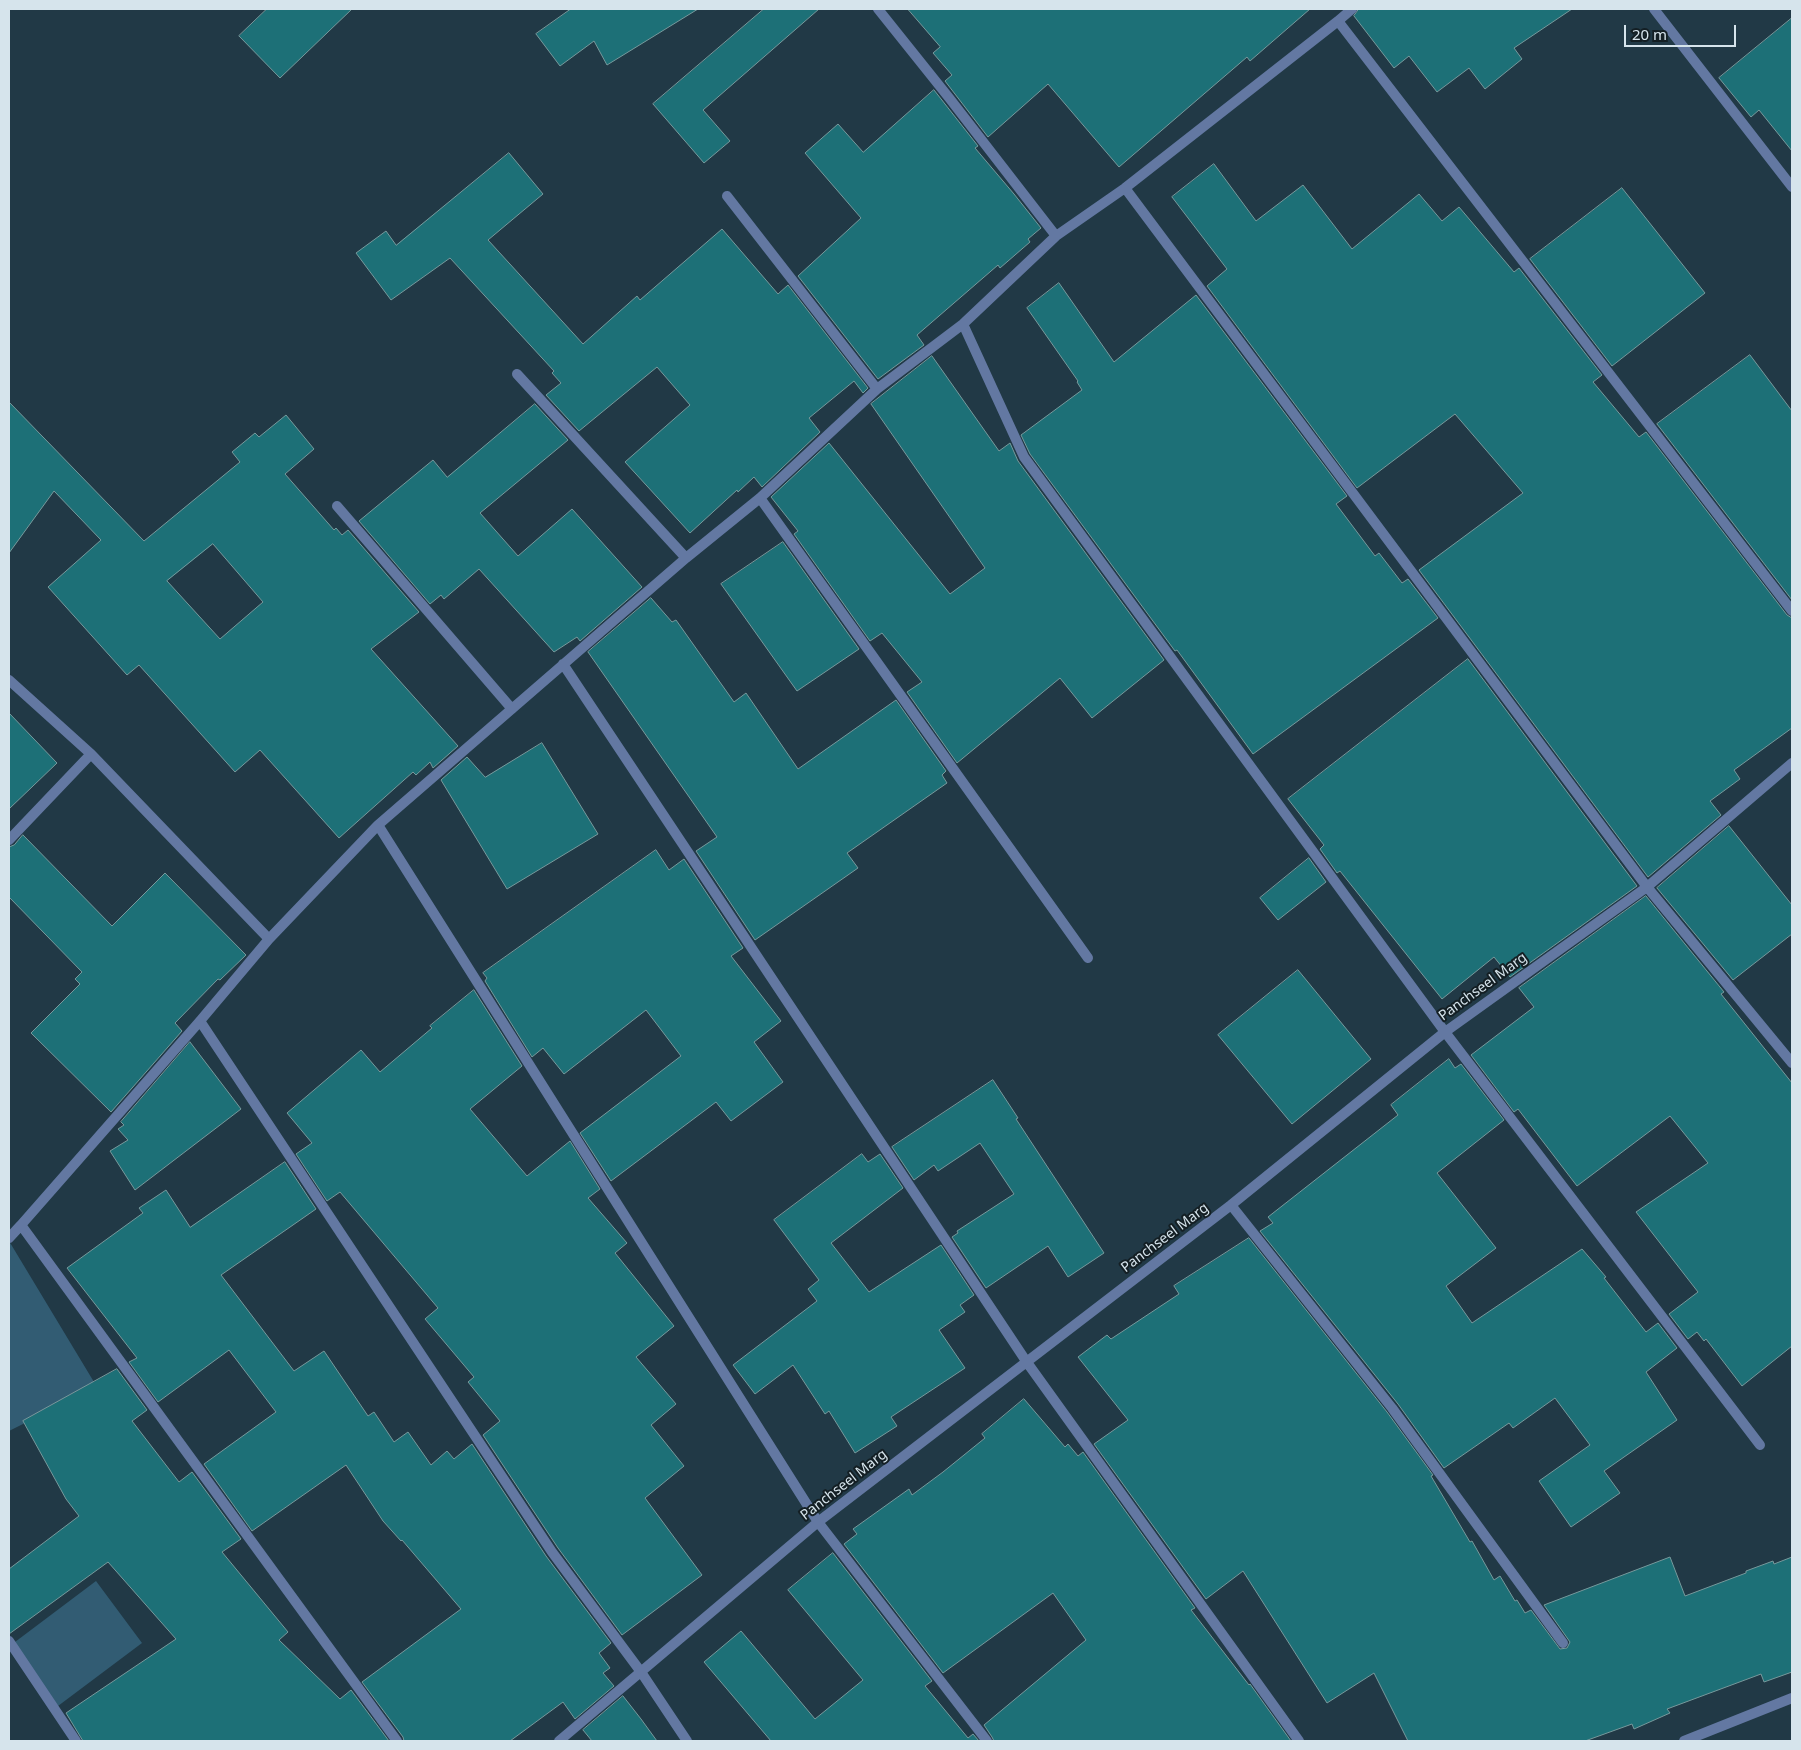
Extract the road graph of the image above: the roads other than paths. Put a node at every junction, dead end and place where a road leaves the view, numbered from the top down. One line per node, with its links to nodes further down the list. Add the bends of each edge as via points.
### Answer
1 (878, 9): 8 (street)
2 (1352, 9): 4 (street)
3 (1654, 9): 5 (street)
4 (1338, 21): 6 (street); 15 (street)
5 (1792, 187)
6 (1126, 188): 8 (street); 23 (street)
7 (727, 196): 11 (street)
8 (1056, 236): 9 (street)
9 (964, 324): 11 (street); 27 (street, via 1024,457)
10 (517, 374): 14 (street)
11 (878, 389): 12 (street)
12 (760, 498): 14 (street); 25 (street)
13 (337, 506): 18 (street)
14 (686, 558): 16 (street)
15 (1792, 611)
16 (564, 664): 18 (street); 32 (street)
17 (9, 680): 19 (street)
18 (512, 709): 21 (street)
19 (91, 754): 22 (street); 24 (street)
20 (1792, 763): 23 (street, Panchseel Marg)
21 (378, 825): 24 (street); 34 (street)
22 (9, 840)
23 (1647, 887): 27 (street, Panchseel Marg); 28 (street)
24 (269, 939): 26 (street)
25 (1088, 958)
26 (200, 1021): 30 (street); 37 (street, via 552,1552)
27 (1445, 1032): 29 (street, Panchseel Marg); 33 (street)
28 (1792, 1064)
29 (1231, 1205): 32 (street, Panchseel Marg); 36 (street, via 1392,1408)
30 (21, 1225): 31 (street); 40 (street)
31 (9, 1238)
32 (1026, 1361): 34 (street, Panchseel Marg); 44 (street)
33 (1760, 1445)
34 (818, 1522): 37 (street, Panchseel Marg); 43 (street)
35 (9, 1641): 39 (street)
36 (1563, 1643)
37 (641, 1672): 41 (street, Panchseel Marg); 42 (street)
38 (1792, 1698): 45 (street)
39 (76, 1741)
40 (397, 1741)
41 (559, 1741)
42 (687, 1741)
43 (987, 1741)
44 (1299, 1741)
45 (1684, 1741)

